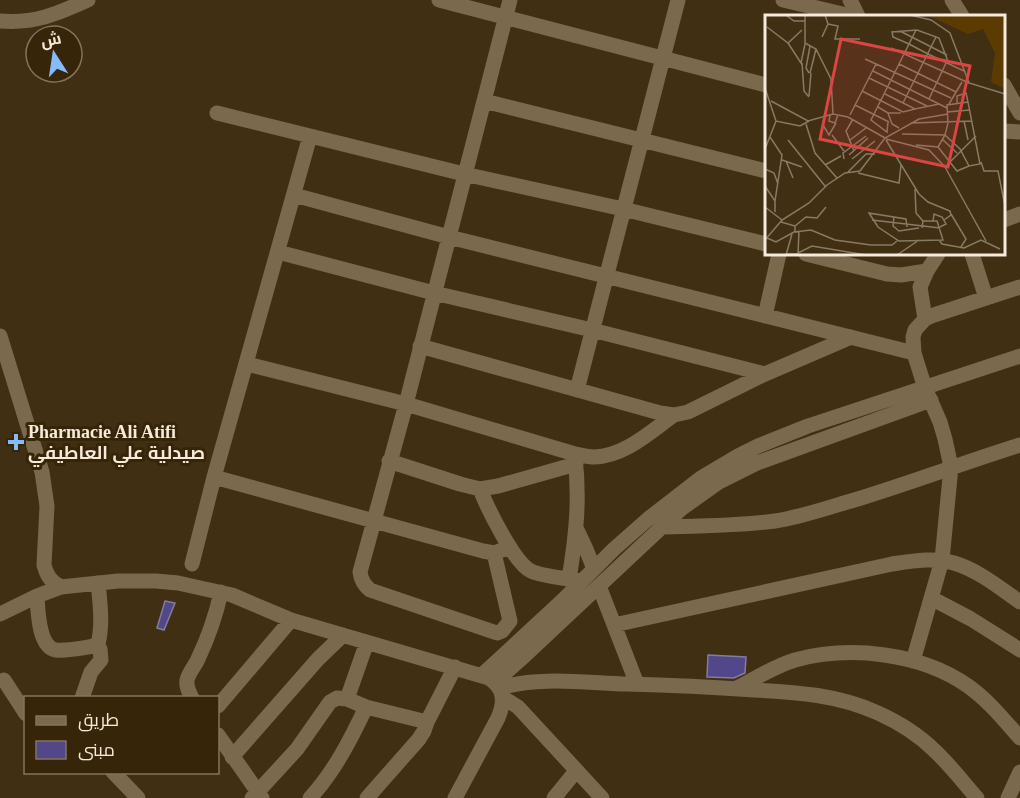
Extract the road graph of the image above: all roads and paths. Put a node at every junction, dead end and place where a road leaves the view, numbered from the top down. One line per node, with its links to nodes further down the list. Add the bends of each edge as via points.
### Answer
1 (88, 0): 12 (street, via 46,17)
2 (439, 0): 11 (street)
3 (510, 0): 11 (street)
4 (678, 0): 13 (street)
5 (783, 0): 8 (street)
6 (850, 0): 9 (street)
7 (951, 0): 10 (street)
8 (835, 15)
9 (858, 15)
10 (961, 15)
11 (506, 16): 13 (street); 16 (street)
12 (0, 21)
13 (663, 58): 14 (street); 22 (street)
14 (765, 85)
15 (1005, 87): 18 (street)
16 (484, 101): 22 (street); 24 (street)
17 (217, 113): 21 (street)
18 (1020, 113)
19 (1005, 131): 20 (street)
20 (1020, 132)
21 (310, 136): 24 (street); 25 (street)
22 (642, 140): 23 (street); 26 (street)
23 (765, 171)
24 (464, 174): 26 (street); 29 (street)
25 (294, 195): 29 (street); 31 (street)
26 (623, 209): 30 (street); 37 (street)
27 (1020, 214): 28 (street)
28 (1005, 220)
29 (448, 237): 37 (street); 39 (street)
30 (765, 244)
31 (278, 252): 39 (street); 50 (street)
32 (779, 255): 41 (street)
33 (810, 255): 36 (street, via 887,274)
34 (937, 255): 36 (street)
35 (972, 255): 40 (street)
36 (927, 271): 42 (street, via 920,287)
37 (607, 276): 41 (street); 43 (street)
38 (1020, 287): 40 (street)
39 (434, 293): 43 (street); 46 (street)
40 (986, 298): 42 (street)
41 (765, 316): 45 (street)
42 (924, 320): 47 (street, via 913,337)
43 (592, 330): 51 (street); 52 (street)
44 (0, 336): 49 (street)
45 (851, 338): 47 (street); 51 (street)
46 (420, 346): 52 (street); 54 (street)
47 (915, 353): 53 (street)
48 (1020, 356): 53 (street)
49 (4, 360): 73 (street, via 42,472 47,507 44,565 50,579)
50 (247, 364): 54 (street); 60 (street)
51 (765, 374): 55 (street, via 688,412)
52 (577, 390): 55 (street)
53 (928, 394): 59 (street); 63 (street, via 727,477); 69 (street, via 783,435 738,456 701,478 648,519)
54 (406, 404): 57 (street); 58 (street)
55 (674, 415): 57 (street, via 619,452)
56 (1020, 445): 59 (street)
57 (575, 459): 61 (street); 64 (street)
58 (389, 461): 61 (street); 62 (street)
59 (951, 467): 63 (street, via 798,517 746,524); 67 (street)
60 (214, 477): 62 (street); 68 (street)
61 (480, 489): 65 (street)
62 (373, 520): 66 (street); 66 (street, via 360,572 370,590 496,633 510,621)
63 (661, 527): 72 (street)
64 (577, 530): 69 (street); 70 (street)
65 (510, 547): 66 (street); 70 (street, via 532,572)
66 (494, 553)
67 (942, 561): 76 (street); 77 (street, via 981,575); 80 (street, via 892,564)
68 (192, 564)
69 (594, 569): 70 (street)
70 (575, 580): 89 (street)
71 (98, 583): 73 (street); 74 (street, via 156,581); 83 (street)
72 (599, 586): 80 (street); 89 (street)
73 (61, 587): 75 (street)
74 (221, 592): 79 (street); 92 (street, via 198,660 188,677)
75 (37, 596): 78 (street); 83 (street, via 44,639 50,648)
76 (931, 598): 84 (street); 85 (street)
77 (1020, 602)
78 (0, 614)
79 (291, 620): 81 (street); 94 (street)
80 (614, 625): 88 (street)
81 (343, 635): 82 (street); 100 (street)
82 (367, 642): 86 (street); 93 (street)
83 (97, 645): 91 (street, via 101,660 92,670)
84 (1020, 650)
85 (913, 661): 90 (street, via 885,654 820,655 771,670); 99 (street, via 969,686)
86 (455, 668): 89 (street); 97 (street)
87 (4, 680): 96 (street)
88 (637, 684): 89 (street); 90 (street)
89 (495, 685): 101 (street); 108 (street, via 502,709)
90 (736, 688): 111 (street, via 824,696 877,712 933,748)
91 (83, 696)
92 (190, 696)
93 (347, 699): 95 (street); 104 (street, via 330,702)
94 (219, 705)
95 (366, 707): 97 (street); 106 (street, via 351,738)
96 (24, 711)
97 (428, 722): 107 (street)
98 (219, 737): 100 (street)
99 (1020, 738)
100 (232, 757): 104 (street)
101 (576, 771): 109 (street); 110 (street)
102 (1020, 772): 112 (street)
103 (115, 774): 105 (street)
104 (257, 796)
105 (138, 798)
106 (310, 798)
107 (367, 798)
108 (455, 798)
109 (554, 798)
110 (602, 798)
111 (977, 798)
112 (1008, 798)

